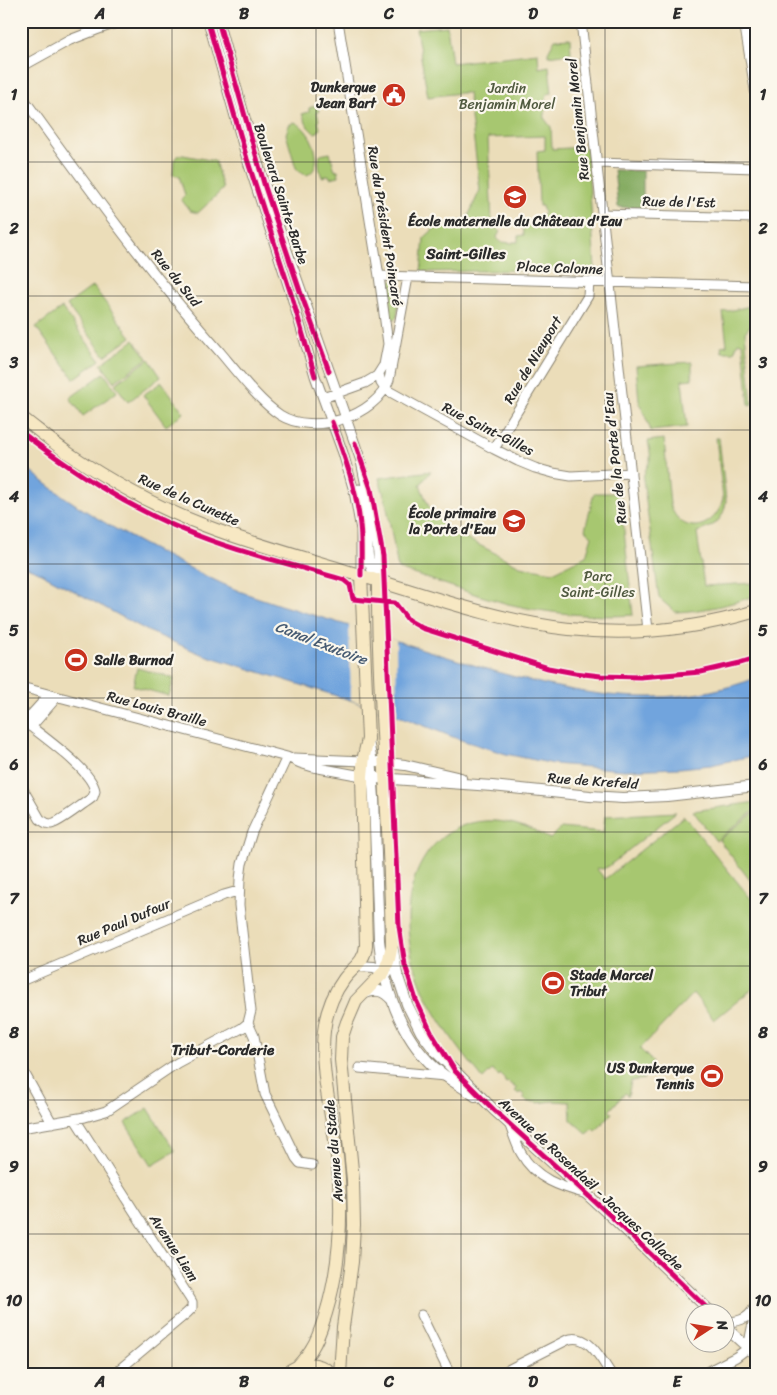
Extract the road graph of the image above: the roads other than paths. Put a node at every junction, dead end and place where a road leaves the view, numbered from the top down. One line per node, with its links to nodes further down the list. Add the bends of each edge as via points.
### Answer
1 (122, 21): 7 (street, via 70,40)
2 (208, 21): 22 (street, Boulevard Sainte-Barbe, via 247,159)
3 (218, 21): 21 (street, Boulevard Sainte-Barbe, via 265,187)
4 (338, 21): 14 (street, Rue du Président Poincaré)
5 (581, 21): 10 (street, Rue Benjamin Morel)
6 (744, 21): 9 (street)
7 (21, 68)
8 (21, 95): 25 (street, Rue du Sud, via 146,263 261,398 278,414 292,421 311,424)
9 (756, 96)
10 (597, 163): 11 (street); 12 (street, Rue Benjamin Morel)
11 (756, 168)
12 (602, 214): 13 (street, Rue de l'Est); 17 (street, Place Calonne)
13 (756, 218)
14 (380, 276): 15 (street, Place Calonne); 19 (street, Rue du Président Poincaré, via 388,344 386,361)
15 (408, 277): 16 (street, Place Calonne); 20 (street)
16 (589, 282): 17 (street, Place Calonne); 26 (street, Rue de Nieuport, via 588,296)
17 (609, 283): 18 (street); 28 (street, Rue de la Porte d'Eau)
18 (756, 286)
19 (379, 374): 20 (street); 21 (street)
20 (385, 390): 24 (street, Rue du Sud, via 366,408); 26 (street, Rue Saint-Gilles)
21 (337, 393): 22 (street); 24 (street, Boulevard Sainte-Barbe)
22 (323, 398): 25 (street, Boulevard Sainte-Barbe)
23 (21, 417): 29 (main road, Rue de la Cunette, via 77,459 168,510 248,542)
24 (346, 417): 25 (street, Rue du Sud); 30 (street, Boulevard Sainte-Barbe, via 370,505 377,546)
25 (332, 422): 27 (street, Boulevard Sainte-Barbe)
26 (494, 449): 28 (street, Rue Saint-Gilles, via 535,468 560,474)
27 (342, 453): 29 (street, Boulevard Sainte-Barbe, via 360,522); 30 (street, Boulevard Sainte-Barbe, via 364,505 368,561)
28 (631, 474): 32 (street, Rue de la Porte d'Eau)
29 (361, 575): 30 (main road, Rue de la Cunette); 37 (main road, Boulevard Sainte-Barbe)
30 (378, 580): 32 (main road, Rue de la Cunette, via 494,615 552,627); 36 (main road, Boulevard Sainte-Barbe)
31 (756, 610): 32 (main road, Rue de la Cunette, via 703,623)
32 (648, 630)
33 (21, 687): 34 (street, Rue Louis Braille)
34 (53, 696): 35 (street); 38 (street, Rue Louis Braille)
35 (26, 725): 42 (street, via 55,745 94,785 95,791 90,800 49,824 40,819)
36 (382, 733): 39 (main road, Avenue de Rosendaël - Jacques Collache)
37 (368, 739): 39 (main road, Avenue de Rosendaël - Jacques Collache)
38 (287, 757): 39 (street, Rue Louis Braille); 40 (street, Rue Louis Braille, via 313,767); 46 (street, via 252,832)
39 (373, 762): 40 (main road, Avenue de Rosendaël - Jacques Collache); 40 (main road, Avenue de Rosendaël - Jacques Collache); 43 (street, Rue de Krefeld, via 411,766)
40 (373, 777): 43 (street, Rue de Krefeld); 47 (main road, Avenue de Rosendaël - Jacques Collache); 48 (main road, Avenue de Rosendaël - Jacques Collache); 50 (street, Avenue de Rosendaël - Jacques Collache, via 378,940)
41 (756, 781): 45 (street, Rue de Krefeld)
42 (21, 786)
43 (492, 786): 45 (street, Rue de Krefeld, via 623,798)
44 (756, 786): 45 (street, Rue de Krefeld)
45 (722, 789)
46 (238, 891): 51 (street, Rue Paul Dufour); 55 (street, via 251,1011)
47 (392, 940): 50 (main road, Avenue du Stade); 52 (street, Avenue de Rosendaël - Jacques Collache)
48 (366, 941): 49 (main road, Avenue du Stade, via 365,954)
49 (357, 966): 50 (street, via 370,966); 72 (main road, Avenue du Stade, via 337,990 324,1031 325,1074 339,1176 339,1236 334,1277 322,1325 312,1348)
50 (384, 972): 52 (street); 53 (main road, Avenue du Stade); 54 (street, Avenue de Rosendaël - Jacques Collache)
51 (21, 980)
52 (402, 991): 59 (street, Avenue de Rosendaël - Jacques Collache, via 426,1040)
53 (360, 996): 54 (street, via 378,990); 76 (main road, Avenue du Stade, via 347,1022 341,1049 354,1225)
54 (393, 1000): 58 (street, Avenue de Rosendaël - Jacques Collache, via 416,1046)
55 (248, 1023): 60 (street, via 177,1063 106,1111); 64 (street, via 254,1036 267,1099 296,1158 300,1163)
56 (21, 1067): 61 (street)
57 (359, 1068): 58 (street)
58 (445, 1076): 59 (street, Avenue de Rosendaël - Jacques Collache)
59 (494, 1110): 62 (street, Avenue de Rosendaël - Jacques Collache)
60 (75, 1119): 61 (street); 73 (street, Avenue Liem, via 189,1296 192,1306 187,1314)
61 (52, 1122): 63 (street)
62 (509, 1123): 65 (street, Avenue de Rosendaël - Jacques Collache); 65 (street, Avenue de Rosendaël - Jacques Collache, via 522,1154 536,1172 558,1186)
63 (21, 1128)
64 (312, 1164)
65 (588, 1195): 66 (street, Avenue de Rosendaël - Jacques Collache)
66 (700, 1302)
67 (756, 1307): 69 (street, via 743,1320); 71 (street)
68 (421, 1315): 77 (street)
69 (734, 1321)
70 (734, 1334): 71 (street)
71 (753, 1348): 80 (street)
72 (298, 1366): 74 (main road, Avenue du Stade); 75 (main road, via 318,1365)
73 (114, 1374)
74 (286, 1374)
75 (332, 1374)
76 (340, 1374)
77 (450, 1374)
78 (500, 1374): 79 (street, via 576,1338 589,1344)
79 (611, 1374)
80 (704, 1374)

